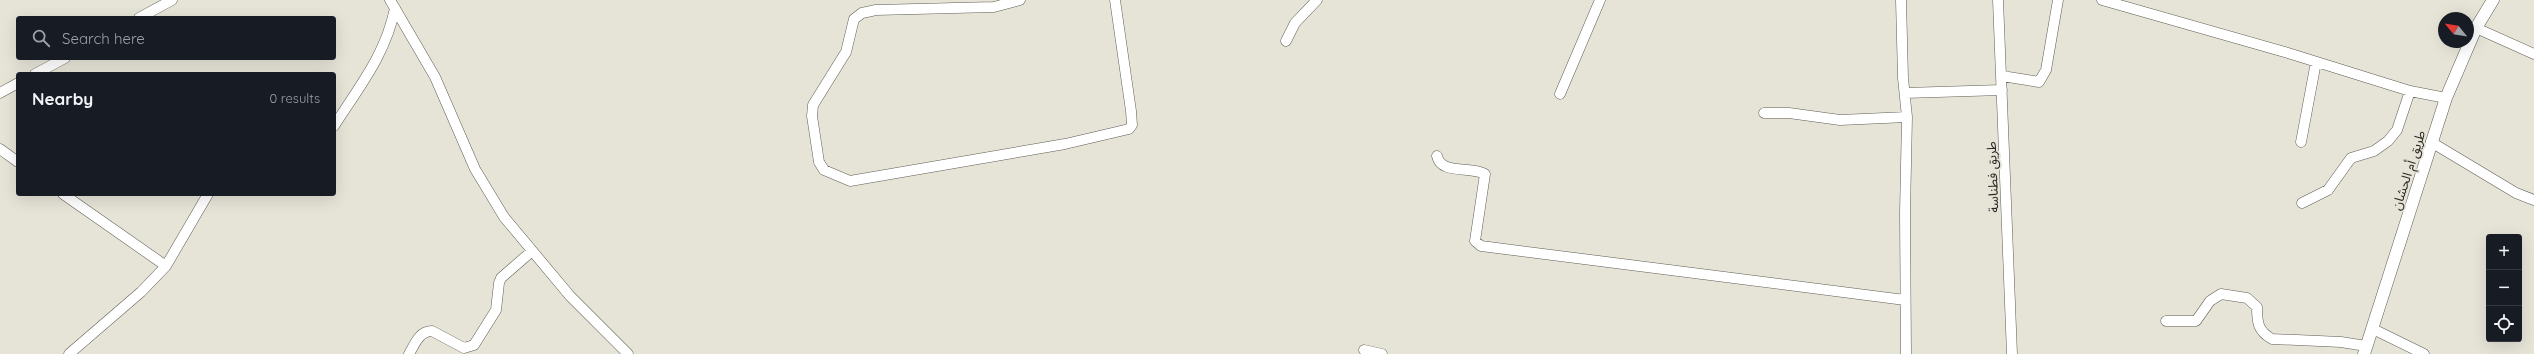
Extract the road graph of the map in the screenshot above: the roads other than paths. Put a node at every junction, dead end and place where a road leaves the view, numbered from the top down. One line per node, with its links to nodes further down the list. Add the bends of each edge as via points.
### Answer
1 (172, 0): 12 (street)
2 (1020, 0): 3 (street, via 994,6 876,10 862,13 854,20 846,52 812,109 820,162 824,170 850,182 1066,144 1127,130 1132,125 1131,111)
3 (1115, 0)
4 (1318, 0): 14 (street, via 1295,23)
5 (1600, 0): 25 (street)
6 (1902, 0): 24 (street)
7 (1998, 0): 19 (street, طريق فطناسة)
8 (2058, 0): 19 (street, via 2046,70 2042,78 2039,82)
9 (2102, 0): 17 (street)
10 (2493, 0): 13 (street, طريق أم الحشان)
11 (393, 4): 29 (street, via 390,31 384,48); 39 (street, via 435,77 475,169 504,217)
12 (143, 16)
13 (2476, 28): 15 (street); 26 (street, طريق أم الحشان)
14 (1286, 41)
15 (2534, 54)
16 (61, 60): 18 (street)
17 (2316, 62): 22 (street); 30 (street)
18 (39, 72)
19 (2002, 76): 21 (street, طريق فطناسة)
20 (16, 84): 23 (street)
21 (2002, 90): 24 (street); 51 (street, طريق فطناسة)
22 (2410, 91): 26 (street); 38 (street, via 2397,130 2388,141 2374,151 2351,158 2328,190)
23 (0, 93)
24 (1905, 93): 28 (street)
25 (1560, 94)
26 (2446, 98): 31 (street, طريق أم الحشان)
27 (1764, 113): 28 (street, via 1789,113 1840,120)
28 (1907, 117): 41 (street)
29 (336, 123)
30 (2301, 142)
31 (2431, 142): 37 (street, via 2516,194); 43 (street, طريق أم الحشان)
32 (0, 149): 34 (street)
33 (1437, 156): 41 (street, via 1438,161 1445,166 1485,174 1475,241 1481,246)
34 (16, 161)
35 (67, 196): 40 (street)
36 (207, 196): 40 (street)
37 (2534, 200)
38 (2302, 203)
39 (532, 251): 47 (street, via 501,278 496,310 474,345 464,348 432,331 426,331 419,337); 48 (street, via 570,296)
40 (166, 266): 46 (street, via 141,292)
41 (1906, 300): 50 (street)
42 (2166, 321): 45 (street, via 2196,321 2210,301 2221,294 2247,298 2257,307 2257,326 2272,339 2341,342)
43 (2372, 329): 45 (street, طريق أم الحشان); 52 (street)
44 (1364, 350): 49 (street)
45 (2365, 350)
46 (69, 354)
47 (409, 354)
48 (628, 354)
49 (1382, 354)
50 (1906, 354)
51 (2012, 354)
52 (2424, 354)

